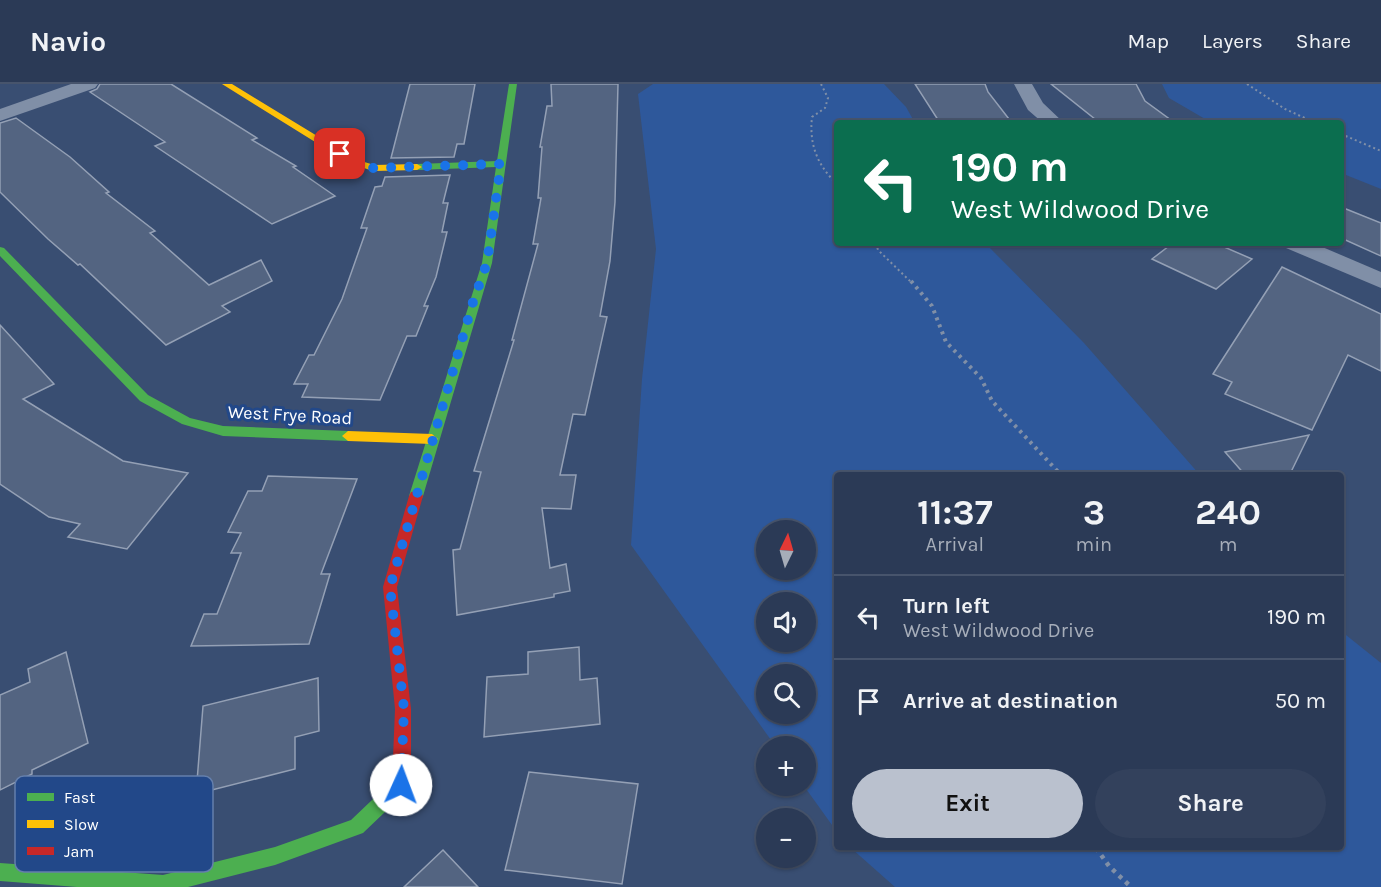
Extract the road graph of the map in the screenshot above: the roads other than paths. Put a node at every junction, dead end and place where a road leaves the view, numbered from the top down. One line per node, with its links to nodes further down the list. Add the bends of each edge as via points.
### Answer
1 (89, 84): 5 (street)
2 (226, 84): 7 (street, via 327,148 373,168)
3 (513, 84): 7 (street)
4 (1023, 84): 6 (street, via 1035,106)
5 (0, 115)
6 (1051, 120)
7 (501, 164): 11 (street, via 487,263)
8 (1301, 246): 10 (street)
9 (0, 250): 11 (street, West Frye Road, via 144,398 186,421 223,431)
10 (1381, 281)
11 (432, 439): 14 (street, via 390,587 404,709 401,785 357,828 276,856)
12 (0, 872): 13 (street, via 163,884)
13 (211, 872)
14 (213, 872)

